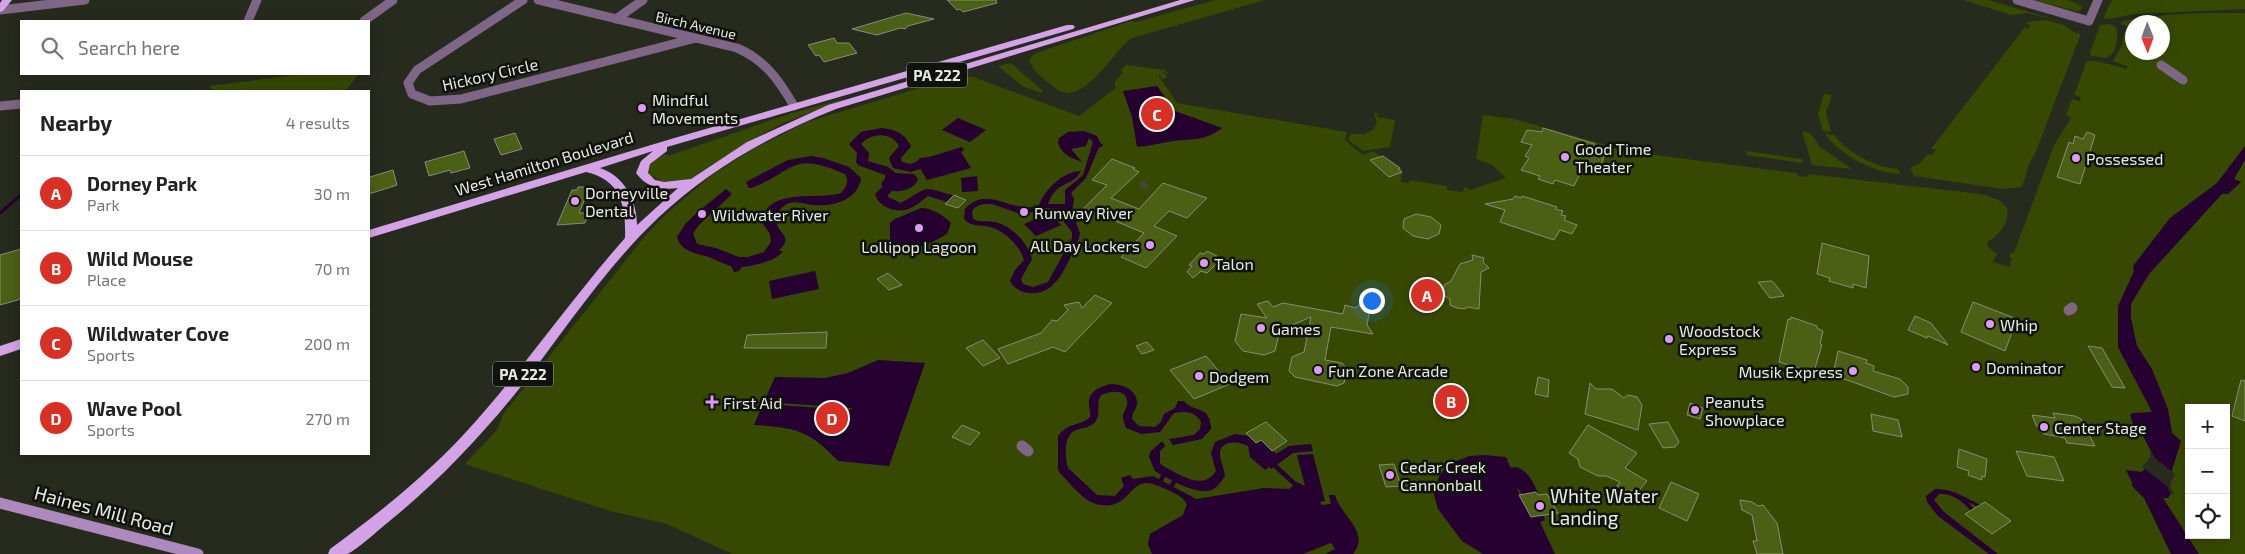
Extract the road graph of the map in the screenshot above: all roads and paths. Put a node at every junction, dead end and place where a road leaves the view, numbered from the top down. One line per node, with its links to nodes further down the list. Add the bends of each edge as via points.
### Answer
1 (7, 0): 12 (main road)
2 (85, 0): 12 (street)
3 (257, 0): 14 (street)
4 (392, 0): 15 (street)
5 (523, 0): 16 (street, Hickory Circle, via 418,70 408,83 412,94 436,102 461,99)
6 (538, 0): 13 (street, Birch Avenue)
7 (643, 0): 13 (street)
8 (1161, 0): 21 (main road, West Hamilton Boulevard / PA 222)
9 (1190, 0): 24 (main road, PA 222, via 832,106 757,141)
10 (2016, 0): 11 (street, via 2088,21)
11 (2098, 0)
12 (0, 9)
13 (616, 19): 16 (street, Birch Avenue)
14 (248, 20)
15 (365, 20)
16 (696, 38): 21 (street, Birch Avenue, via 737,48 760,58)
17 (2161, 65): 18 (street)
18 (2183, 80)
19 (20, 104): 20 (street)
20 (0, 106)
21 (794, 106): 22 (main road, West Hamilton Boulevard / PA 222)
22 (676, 142): 23 (main road, West Hamilton Boulevard / PA 222); 24 (main road, via 645,163 642,173 645,179 667,186)
23 (583, 169): 25 (main road, West Hamilton Boulevard / PA 222); 26 (main road, via 602,171 620,187 628,200 631,214)
24 (696, 180): 26 (main road, PA 222)
25 (370, 234)
26 (631, 239): 31 (main road, PA 222, via 480,426 411,495)
27 (20, 344): 28 (main road)
28 (0, 351)
29 (0, 503): 30 (street, Haines Mill Road)
30 (198, 554)
31 (336, 554)

